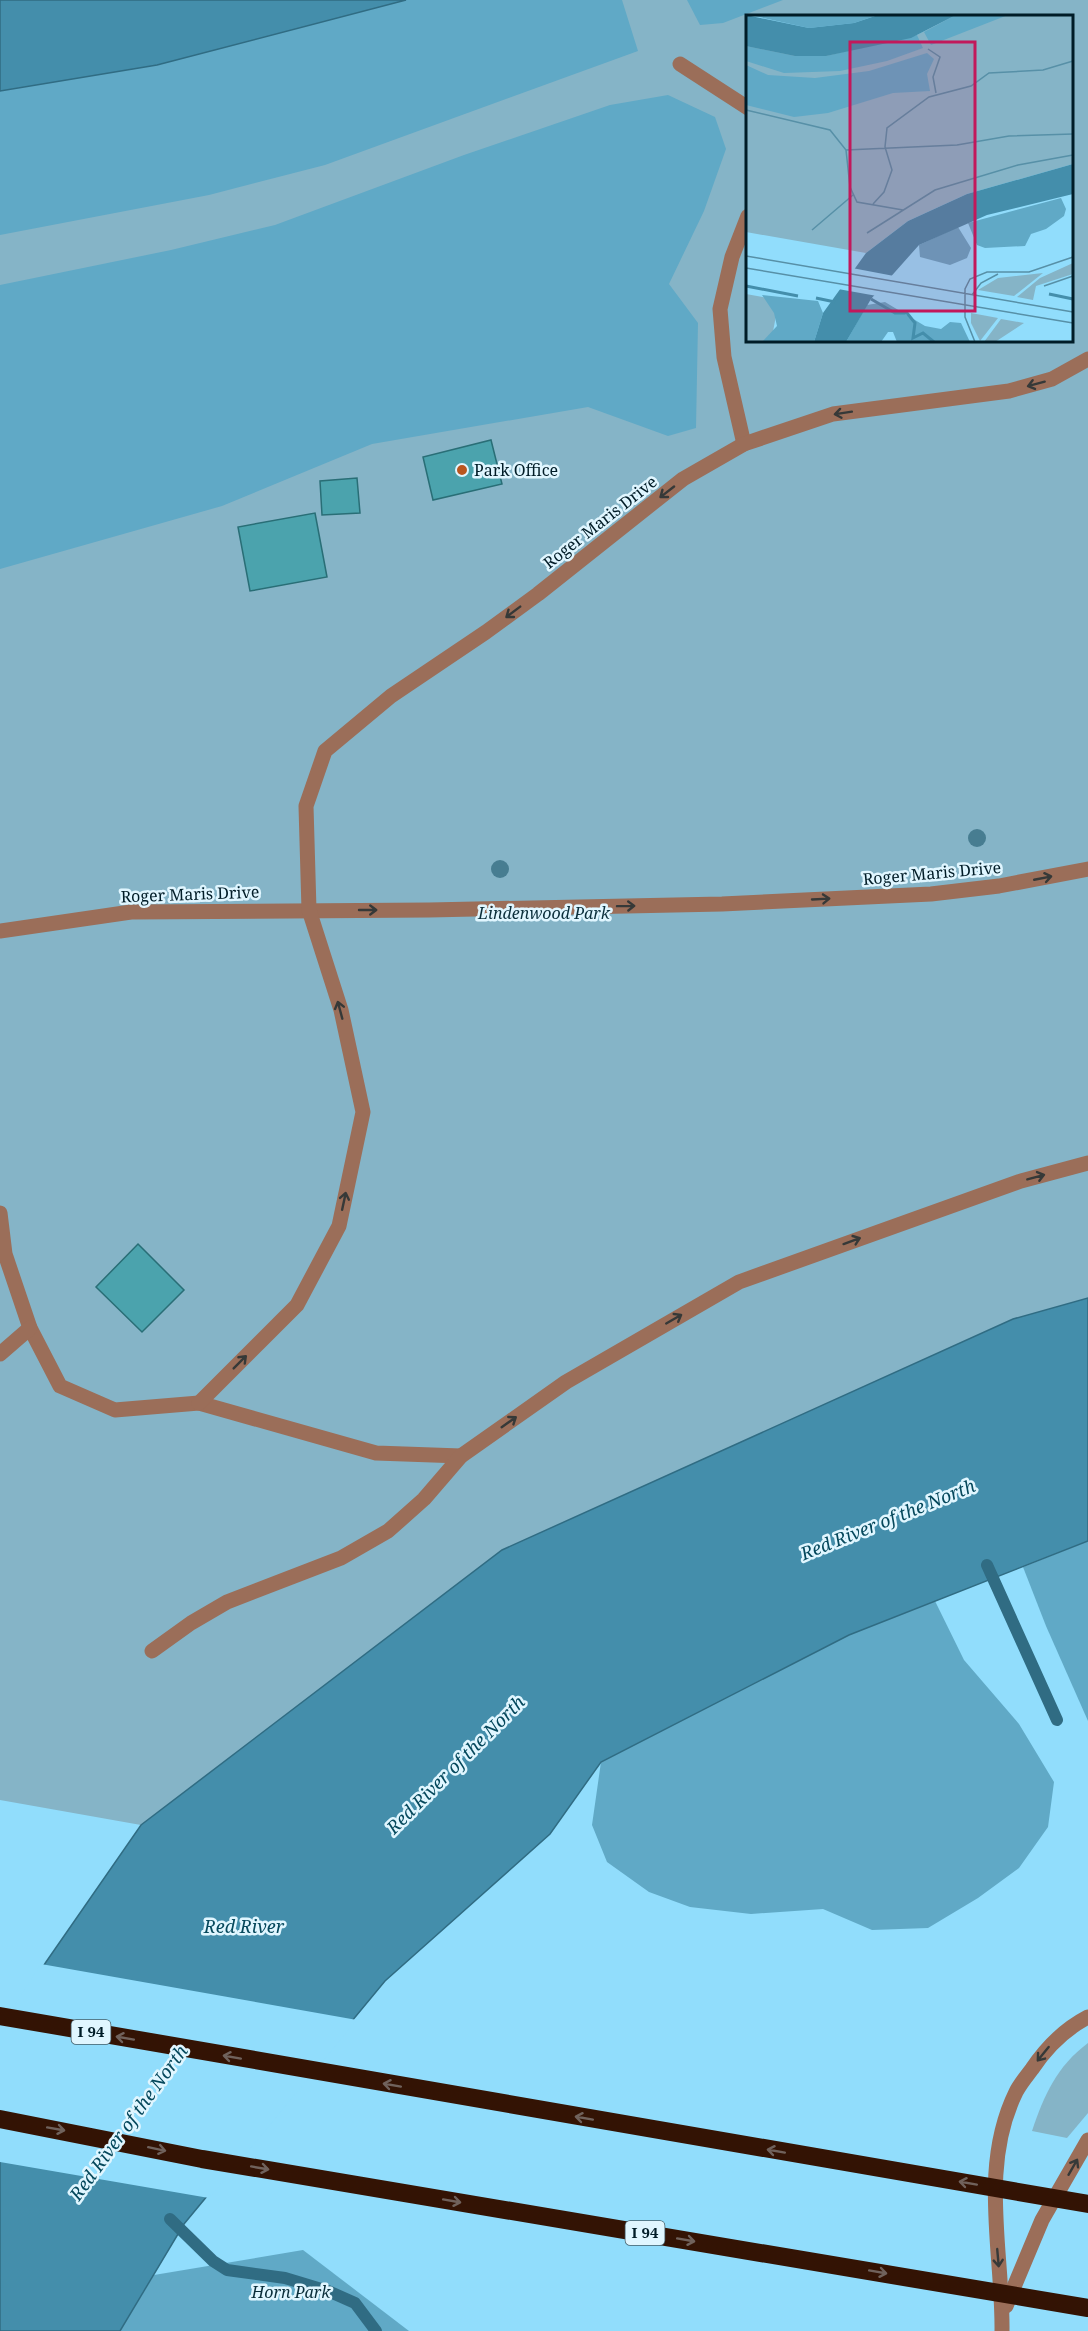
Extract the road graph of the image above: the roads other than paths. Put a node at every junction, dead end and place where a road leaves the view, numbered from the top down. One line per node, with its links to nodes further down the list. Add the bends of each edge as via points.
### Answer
1 (680, 64): 2 (street)
2 (746, 107)
3 (746, 219): 5 (street, via 720,309 724,357)
4 (1088, 359): 5 (street, Roger Maris Drive, one-way to 5, via 1052,379 1009,391 834,414)
5 (744, 444): 7 (street, Roger Maris Drive, one-way to 7, via 683,479 538,594 391,696 325,751 306,806)
6 (1088, 869): 7 (street, Roger Maris Drive, one-way to 6, via 710,904 931,894)
7 (309, 910): 8 (street, Roger Maris Drive, via 131,912); 13 (street, one-way to 7, via 297,1305 339,1226 363,1112 340,1010)
8 (0, 931)
9 (1088, 1163): 14 (street, one-way to 9, via 566,1382 738,1282 1021,1181)
10 (0, 1213): 11 (street, via 5,1254)
11 (30, 1328): 12 (street); 13 (street, via 60,1386 115,1410)
12 (0, 1354)
13 (199, 1403): 14 (street, via 376,1453)
14 (461, 1456): 15 (street, via 388,1531 341,1558 228,1602)
15 (152, 1652)
16 (0, 2016): 20 (highway, I 94, one-way to 16)
17 (1088, 2018): 22 (street, one-way to 22, via 1045,2050 1016,2092 1000,2139 994,2216)
18 (0, 2119): 21 (highway, I 94, one-way to 21, via 202,2158)
19 (1088, 2140): 22 (street, one-way to 19, via 1042,2220)
20 (1088, 2204)
21 (1088, 2308)
22 (1002, 2314): 23 (street)
23 (1002, 2331)

